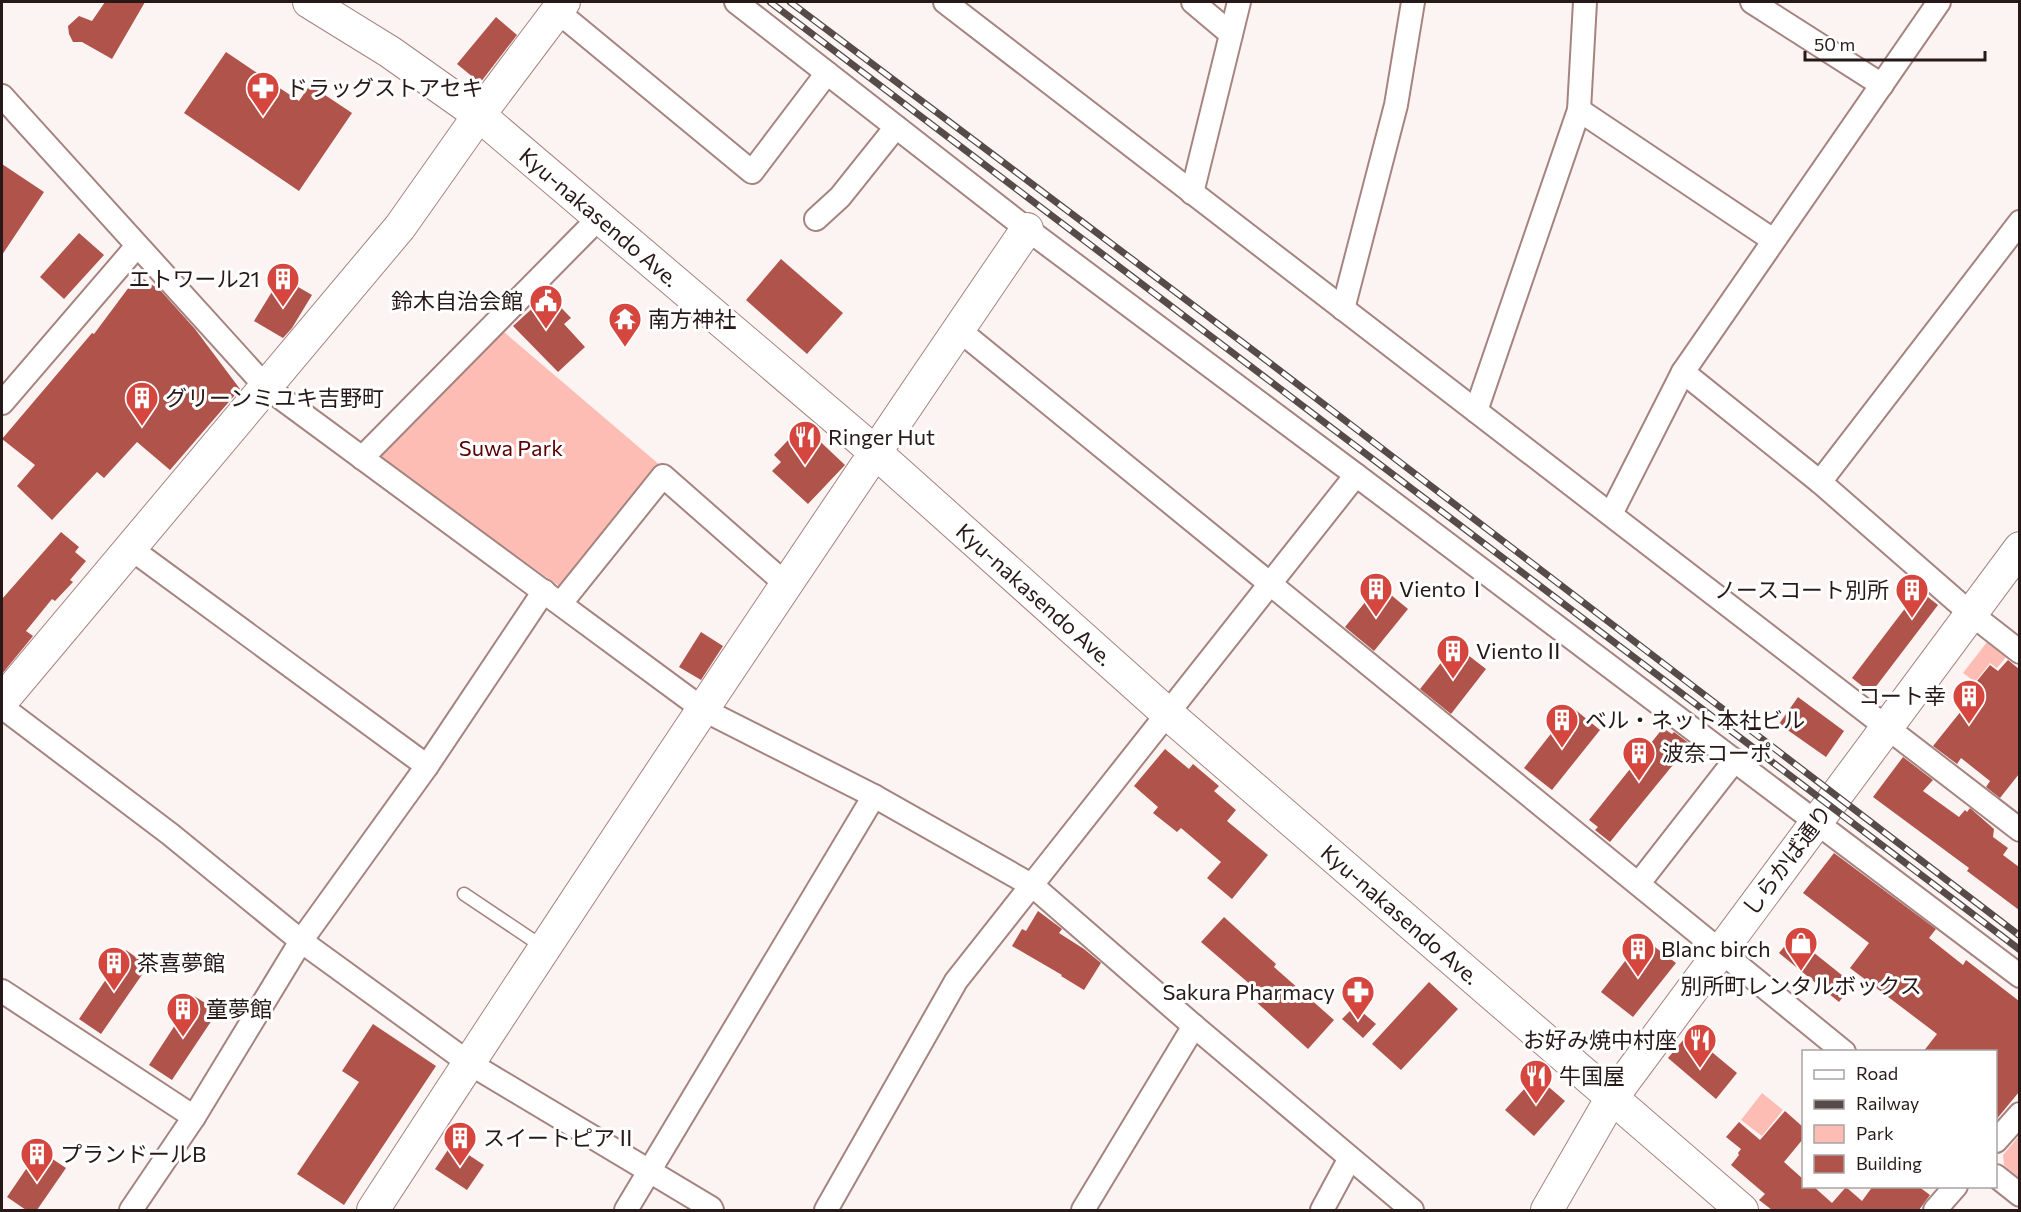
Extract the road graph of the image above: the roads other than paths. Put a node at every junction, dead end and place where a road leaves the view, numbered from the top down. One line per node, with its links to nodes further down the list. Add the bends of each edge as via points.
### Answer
1 (309, 2): 16 (street, Kyu-nakasendo Ave., via 390,52)
2 (736, 2): 12 (street)
3 (945, 2): 18 (street)
4 (1193, 2): 11 (street)
5 (1239, 2): 11 (street)
6 (1413, 2): 25 (street, via 1396,105)
7 (1585, 2): 15 (street)
8 (1752, 2): 13 (street)
9 (1939, 2): 13 (street)
10 (561, 6): 12 (street, via 752,172); 16 (street)
11 (1231, 34): 18 (street)
12 (827, 73): 17 (street)
13 (1882, 85): 23 (street)
14 (2, 96): 24 (street)
15 (1579, 110): 23 (street); 30 (street)
16 (479, 115): 19 (street, Kyu-nakasendo Ave.); 28 (street, via 400,227)
17 (896, 127): 20 (street, via 840,197); 22 (street)
18 (1192, 193): 25 (street)
19 (600, 218): 31 (street, Kyu-nakasendo Ave.); 32 (street)
20 (816, 219)
21 (2019, 222): 34 (street)
22 (1027, 230): 26 (street); 33 (street)
23 (1773, 240): 27 (street)
24 (137, 246): 28 (street); 29 (street)
25 (1343, 309): 30 (street)
26 (959, 330): 31 (street); 39 (street)
27 (1683, 372): 34 (street); 35 (street)
28 (266, 387): 32 (street); 36 (street)
29 (2, 403)
30 (1476, 411): 35 (street)
31 (875, 452): 38 (street); 46 (street, Kyu-nakasendo Ave.)
32 (362, 458): 40 (street)
33 (1356, 475): 39 (street); 48 (street)
34 (1820, 482): 41 (street)
35 (1611, 514): 47 (street)
36 (130, 548): 43 (street); 49 (street)
37 (2019, 548): 41 (street, しらかば通り)
38 (787, 585): 40 (street, via 663,476); 45 (street)
39 (1270, 585): 46 (street); 53 (street)
40 (552, 597): 45 (street); 49 (street)
41 (1970, 613): 42 (street); 47 (street, しらかば通り)
42 (2019, 652)
43 (2, 700)
44 (2, 706): 56 (street, via 170,834)
45 (704, 710): 50 (street); 57 (street)
46 (1168, 714): 54 (street); 64 (street, Kyu-nakasendo Ave.)
47 (1885, 727): 51 (street, しらかば通り); 52 (street)
48 (1735, 760): 51 (street); 53 (street)
49 (427, 765): 56 (street)
50 (874, 796): 54 (street); 69 (street)
51 (1815, 821): 58 (street, しらかば通り); 59 (street)
52 (2019, 830)
53 (1639, 883): 58 (street)
54 (1033, 886): 61 (street); 77 (street, via 956,981)
55 (465, 894): 57 (lane)
56 (301, 941): 63 (street); 66 (street)
57 (545, 949): 63 (street)
58 (1720, 950): 62 (street); 64 (street, しらかば通り)
59 (2019, 976)
60 (2, 991): 66 (street)
61 (1194, 1026): 68 (street); 78 (street)
62 (1842, 1050)
63 (469, 1063): 69 (street); 74 (street)
64 (1611, 1098): 81 (street, しらかば通り); 82 (street, Kyu-nakasendo Ave.)
65 (2019, 1114): 67 (street)
66 (194, 1117): 73 (street)
67 (1997, 1139)
68 (1350, 1158): 79 (street); 80 (street)
69 (650, 1171): 75 (street); 76 (street)
70 (1997, 1178): 72 (street)
71 (1954, 1188): 83 (street)
72 (2019, 1195)
73 (131, 1210)
74 (373, 1210)
75 (626, 1210)
76 (712, 1210)
77 (826, 1210)
78 (1083, 1210)
79 (1322, 1210)
80 (1412, 1210)
81 (1547, 1210)
82 (1742, 1210)
83 (1935, 1210)

